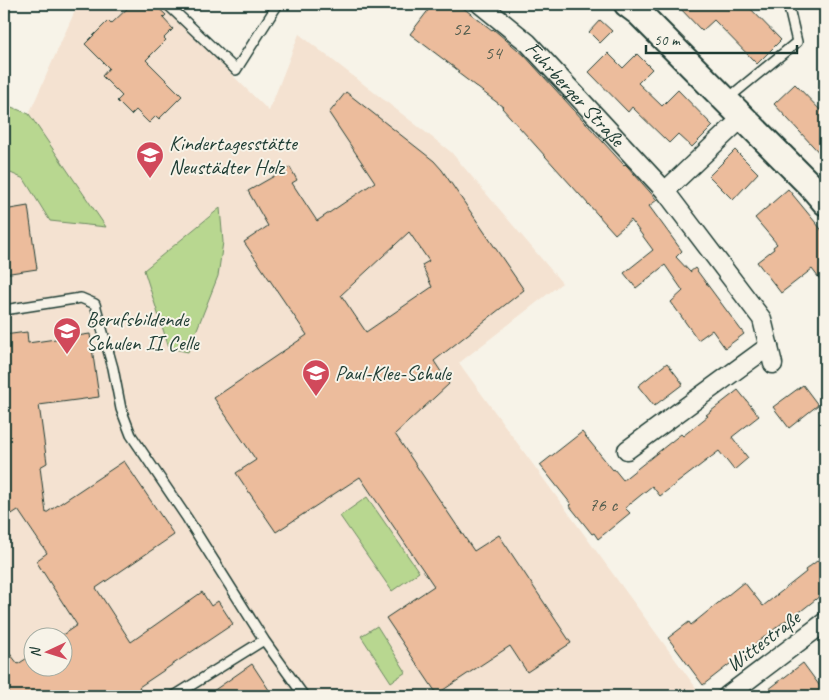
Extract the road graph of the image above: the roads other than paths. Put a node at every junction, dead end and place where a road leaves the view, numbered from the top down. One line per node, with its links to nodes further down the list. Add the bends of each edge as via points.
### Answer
1 (167, 4): 2 (lane, via 236,70)
2 (278, 4)
3 (480, 4): 7 (street, Fuhrberger Straße, via 528,43)
4 (628, 4): 6 (main road)
5 (788, 4): 6 (lane, via 797,42)
6 (734, 108): 7 (street); 8 (main road)
7 (665, 191): 10 (street, Fuhrberger Straße, via 762,319)
8 (825, 202)
9 (4, 310): 14 (lane, via 81,298 95,304 121,409 131,435)
10 (769, 346): 11 (street, Fuhrberger Straße); 12 (street)
11 (774, 364)
12 (627, 450)
13 (823, 630): 17 (street, Wittestraße)
14 (264, 640): 15 (lane); 16 (lane)
15 (174, 696)
16 (304, 696)
17 (727, 696)

